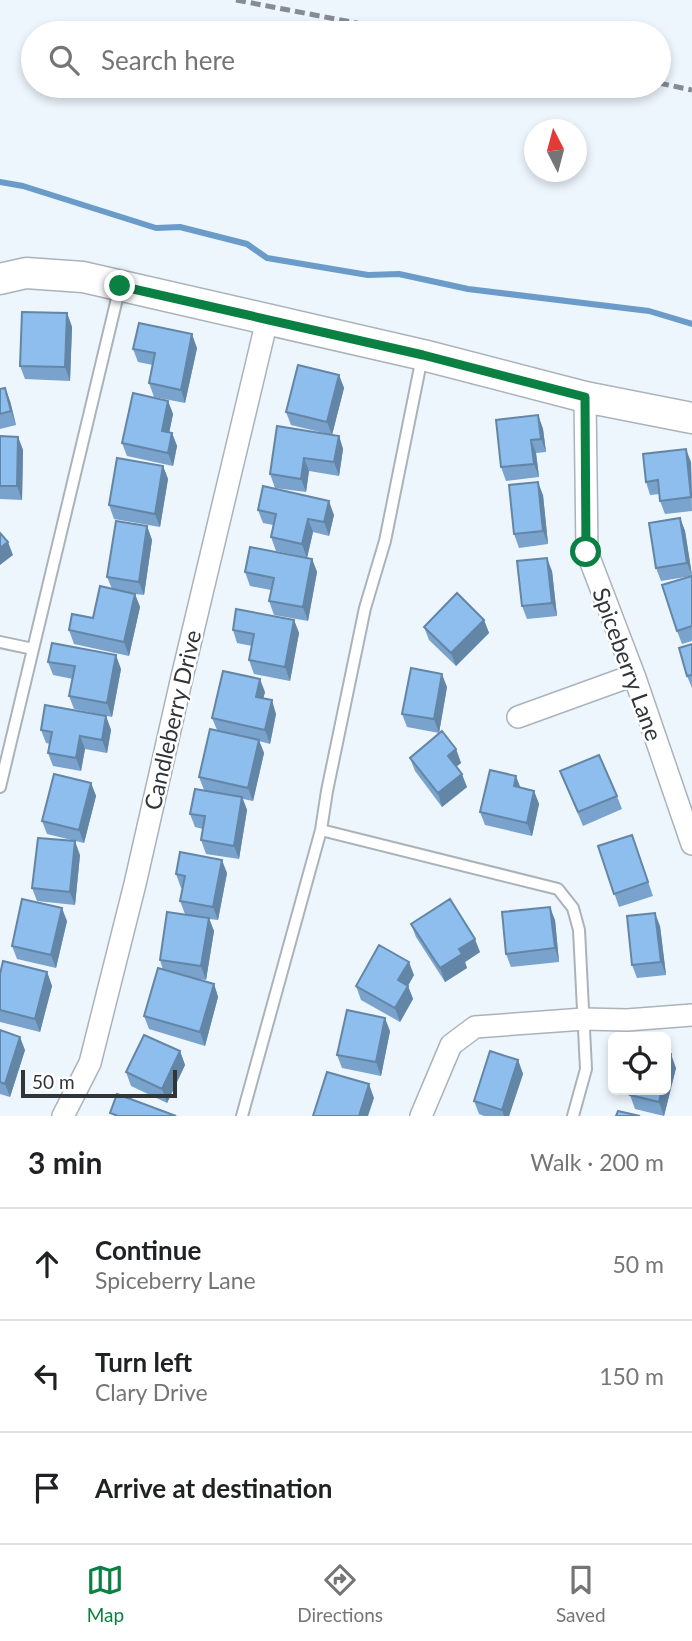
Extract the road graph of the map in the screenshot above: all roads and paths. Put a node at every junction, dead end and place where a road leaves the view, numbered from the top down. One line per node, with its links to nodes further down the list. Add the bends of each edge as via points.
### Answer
1 (0, 279): 2 (street, via 26,273 83,277)
2 (120, 286): 3 (street); 8 (lane)
3 (267, 320): 4 (street); 16 (street, Candleberry Drive, via 90,1063)
4 (423, 355): 5 (street); 12 (lane, via 385,541 365,608)
5 (585, 397): 6 (street); 9 (street, Spiceberry Lane, via 586,552)
6 (692, 418)
7 (0, 642): 8 (lane)
8 (33, 649): 11 (lane)
9 (634, 675): 10 (street); 13 (street, Spiceberry Lane)
10 (518, 717)
11 (0, 787)
12 (321, 830): 15 (lane, via 558,889 573,908 579,930); 17 (lane)
13 (692, 844)
14 (692, 1015): 15 (street)
15 (584, 1018): 18 (street, via 475,1027 451,1045); 19 (lane, via 586,1069)
16 (63, 1116)
17 (242, 1116)
18 (421, 1116)
19 (573, 1116)

